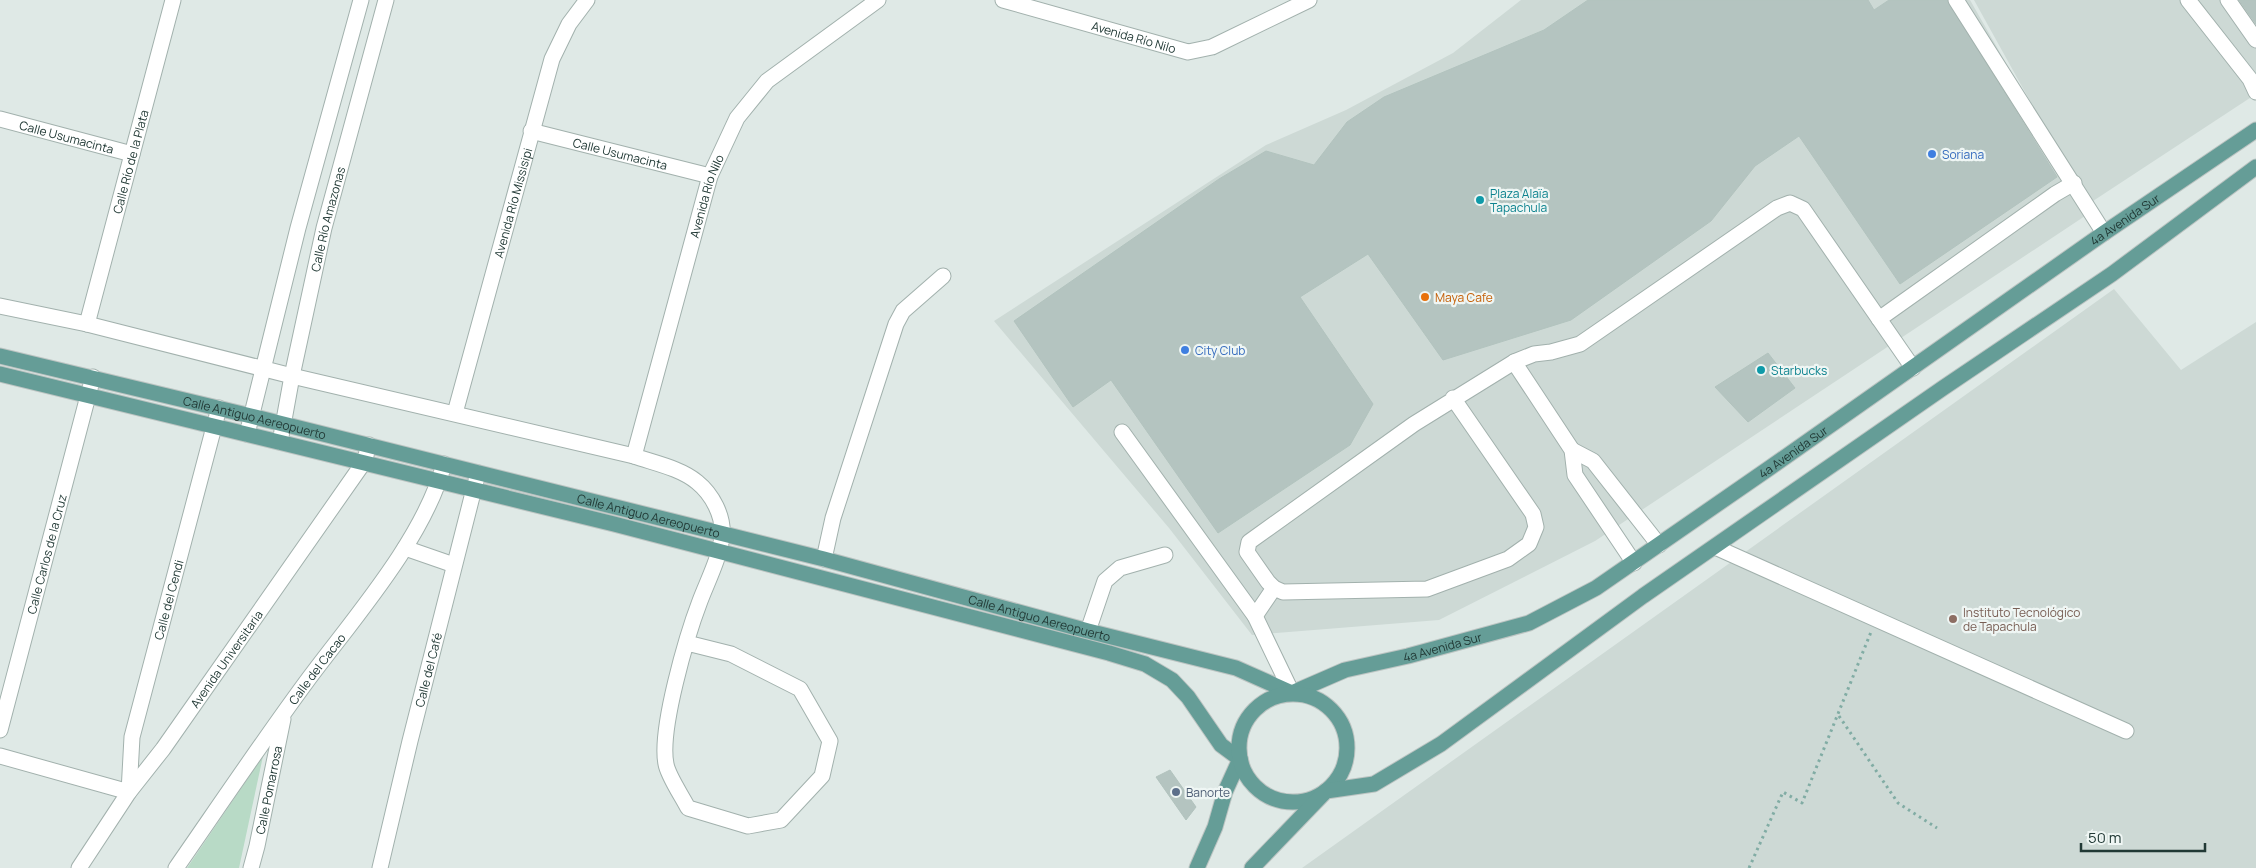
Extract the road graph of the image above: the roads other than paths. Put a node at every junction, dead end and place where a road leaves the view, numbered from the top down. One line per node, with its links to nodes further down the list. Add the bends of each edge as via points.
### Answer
1 (173, 0): 17 (street, Calle Río de la Plata)
2 (361, 0): 28 (street, Calle Río Amazonas)
3 (386, 0): 31 (street, Calle Río Amazonas, via 324,228)
4 (587, 0): 16 (street, Avenida Río Missisipi, via 569,24 552,59)
5 (878, 0): 19 (street, Avenida Río Nilo, via 767,81 737,118)
6 (1309, 0): 11 (street, Avenida Río Nilo)
7 (1956, 0): 20 (street)
8 (2188, 0): 13 (street, via 2250,79)
9 (2228, 0): 12 (street)
10 (1011, 1): 11 (street, Avenida Río Nilo, via 1188,52 1212,48)
11 (1288, 4)
12 (2256, 40)
13 (2256, 92)
14 (0, 120): 17 (street, Calle Usumacinta)
15 (2256, 130): 21 (main road, 4a Avenida Sur)
16 (532, 132): 19 (street, Calle Usumacinta); 36 (street, Avenida Río Missisipi)
17 (132, 154): 25 (street, Calle Río de la Plata)
18 (2256, 167): 53 (main road, via 2112,274)
19 (710, 176): 45 (street, Avenida Río Nilo)
20 (2074, 184): 21 (street); 24 (street)
21 (2104, 233): 29 (main road, 4a Avenida Sur)
22 (943, 276): 57 (street, via 903,311 896,324 833,518)
23 (0, 306): 25 (street)
24 (1879, 319): 27 (street, via 1803,209 1790,203 1777,208 1580,344); 29 (street)
25 (88, 324): 28 (street)
26 (0, 356): 32 (main road, Calle Antiguo Aereopuerto)
27 (1514, 362): 34 (street); 44 (street)
28 (262, 368): 31 (street); 37 (street, Calle Río Amazonas)
29 (1913, 368): 52 (main road, 4a Avenida Sur)
30 (0, 374): 33 (main road, Calle Antiguo Aereopuerto)
31 (292, 376): 36 (street); 38 (street, Calle Río Amazonas)
32 (93, 377): 33 (street, Calle Carlos de la Cruz); 35 (main road, Calle Antiguo Aereopuerto)
33 (88, 396): 39 (main road, Calle Antiguo Aereopuerto); 66 (street, Calle Carlos de la Cruz)
34 (1453, 398): 60 (street, via 1249,542 1247,552); 60 (street, via 1533,514 1536,527 1528,544 1508,559 1427,589 1283,592)
35 (219, 408): 37 (main road, Calle Antiguo Aereopuerto); 39 (street, Calle del Cendi)
36 (455, 413): 45 (street)
37 (251, 416): 38 (main road, Calle Antiguo Aereopuerto); 41 (street, Calle Río Amazonas)
38 (284, 424): 42 (street, Calle Río Amazonas); 43 (main road, Calle Antiguo Aereopuerto)
39 (215, 427): 41 (main road, Calle Antiguo Aereopuerto); 71 (street, Calle del Cendi, via 132,736)
40 (1122, 432): 61 (street)
41 (247, 434): 42 (main road, Calle Antiguo Aereopuerto)
42 (280, 442): 46 (main road, Calle Antiguo Aereopuerto)
43 (368, 445): 46 (street, Avenida Universitaria); 47 (main road, Calle Antiguo Aereopuerto)
44 (1572, 450): 52 (street, via 1592,461); 58 (street, via 1575,475)
45 (634, 456): 51 (street, via 697,482 717,507)
46 (364, 462): 49 (main road, Calle Antiguo Aereopuerto); 71 (street, Avenida Universitaria, via 163,749)
47 (444, 464): 48 (main road, Calle Antiguo Aereopuerto); 49 (street, Calle del Cacao)
48 (478, 473): 50 (street, Calle del Café); 51 (main road, Calle Antiguo Aereopuerto)
49 (439, 481): 50 (main road, Calle Antiguo Aereopuerto); 54 (street, Calle del Cacao)
50 (474, 489): 55 (main road, Calle Antiguo Aereopuerto); 59 (street, Calle del Café)
51 (722, 534): 55 (street); 57 (main road, Calle Antiguo Aereopuerto)
52 (1659, 545): 58 (main road, 4a Avenida Sur)
53 (1715, 547): 67 (street); 70 (main road, via 1412,763 1374,784)
54 (405, 548): 59 (street); 65 (street, Calle del Cacao)
55 (718, 551): 63 (street); 69 (main road, Calle Antiguo Aereopuerto, via 1145,664 1172,680 1221,745)
56 (1165, 555): 62 (street, via 1120,568 1105,582)
57 (824, 559): 62 (main road, Calle Antiguo Aereopuerto)
58 (1634, 563): 64 (main road, 4a Avenida Sur, via 1596,588 1529,623 1345,670)
59 (454, 565): 75 (street, Calle del Café)
60 (1274, 588): 61 (street)
61 (1255, 616): 64 (street)
62 (1088, 631): 64 (main road, Calle Antiguo Aereopuerto, via 1236,668)
63 (687, 643): 63 (street, via 666,724 666,764 688,808 748,826 781,820 822,776 830,741 800,690 731,654)
64 (1292, 693): 69 (main road, via 1273,697 1256,707 1245,722 1239,740); 70 (main road, via 1324,703 1345,730 1346,764)
65 (284, 712): 73 (street, Calle del Cacao); 74 (street, Calle Pomarrosa)
66 (0, 730)
67 (2126, 731)
68 (0, 756): 71 (street)
69 (1240, 759): 70 (main road, via 1258,790 1274,799 1310,800); 76 (main road, via 1225,792 1216,827)
70 (1326, 791): 77 (main road)
71 (128, 792): 72 (street, Avenida Universitaria)
72 (79, 868)
73 (176, 868)
74 (251, 868)
75 (380, 868)
76 (1196, 868)
77 (1252, 868)

